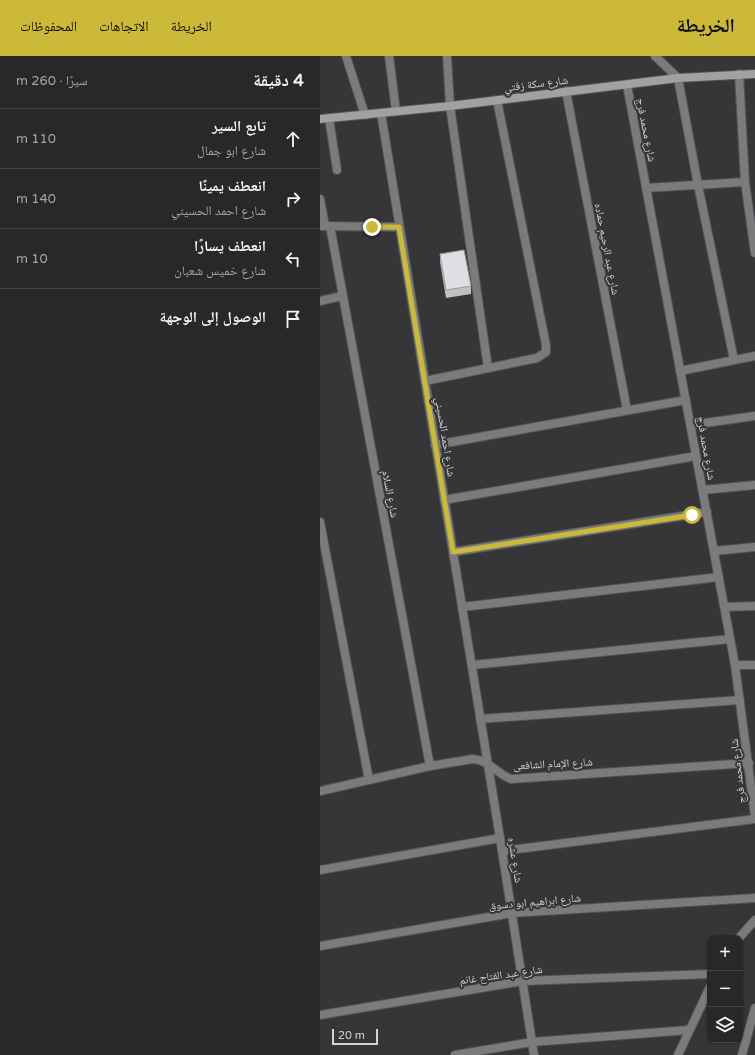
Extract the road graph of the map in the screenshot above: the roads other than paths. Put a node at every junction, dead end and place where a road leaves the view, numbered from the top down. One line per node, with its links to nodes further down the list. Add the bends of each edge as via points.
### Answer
1 (346, 56): 14 (street)
2 (388, 56): 12 (street)
3 (448, 56): 11 (street)
4 (655, 56): 7 (street)
5 (739, 74): 6 (main road, شارع سكة زفتي); 7 (main road, شارع سكة زفتي); 18 (street)
6 (755, 74)
7 (678, 78): 8 (main road, شارع سكة زفتي); 19 (street)
8 (627, 85): 9 (main road, شارع سكة زفتي); 20 (street, شارع محمد فرج)
9 (566, 91): 10 (main road, شارع سكة زفتي); 33 (street, شارع عبد الرحيم حماده)
10 (497, 100): 11 (main road, شارع سكة زفتي); 29 (street, via 546,352 537,358)
11 (450, 106): 12 (main road, شارع سكة زفتي); 29 (street)
12 (396, 112): 13 (main road, شارع سكة زفتي)
13 (380, 113): 14 (main road, شارع سكة زفتي); 23 (street, شارع احمد الحسيني)
14 (365, 115): 15 (main road, شارع سكة زفتي)
15 (329, 118): 16 (main road, شارع سكة زفتي); 17 (street)
16 (320, 119)
17 (337, 170)
18 (745, 182): 19 (street); 24 (street)
19 (698, 185): 20 (street); 28 (street)
20 (646, 188): 30 (street, شارع محمد فرج)
21 (320, 199): 22 (street, شارع السلام)
22 (325, 226): 23 (street); 25 (street, شارع السلام)
23 (399, 227): 31 (street, شارع احمد الحسيني)
24 (755, 253)
25 (342, 296): 26 (street); 58 (street, شارع السلام)
26 (320, 301)
27 (755, 356): 28 (street)
28 (734, 360): 30 (street)
29 (488, 368): 31 (street)
30 (680, 371): 32 (street, شارع محمد فرج)
31 (425, 382): 36 (street, شارع احمد الحسيني)
32 (686, 400): 33 (street); 35 (street, شارع محمد فرج)
33 (628, 410): 36 (street)
34 (755, 416): 35 (street)
35 (691, 425): 37 (street, شارع محمد فرج)
36 (435, 445): 40 (street, شارع احمد الحسيني)
37 (696, 456): 39 (street, شارع محمد فرج); 40 (street)
38 (755, 485): 39 (street)
39 (702, 490): 41 (street, شارع محمد فرج)
40 (444, 500): 45 (street, شارع احمد الحسيني)
41 (707, 512): 44 (street, شارع محمد فرج); 45 (street)
42 (320, 522): 59 (street)
43 (755, 546): 44 (street)
44 (714, 551): 46 (street, شارع محمد فرج)
45 (453, 552): 48 (street, شارع احمد الحسيني)
46 (719, 577): 48 (street); 49 (street, شارع محمد فرج)
47 (755, 606): 49 (street)
48 (462, 607): 51 (street, شارع احمد الحسيني)
49 (725, 607): 50 (street, شارع محمد فرج)
50 (730, 639): 51 (street); 52 (street, شارع محمد فرج)
51 (472, 665): 55 (street, شارع احمد الحسيني)
52 (735, 665): 53 (street); 54 (street, شارع محمد فرج)
53 (755, 665)
54 (740, 700): 55 (street); 56 (street, شارع محمد فرج)
55 (480, 719): 57 (street, شارع احمد الحسيني)
56 (749, 763): 57 (street, شارع الإمام الشافعى, via 512,779 502,776); 61 (street, شارع محمد فرج)
57 (488, 764): 58 (street, شارع الإمام الشافعى, via 473,758); 62 (street, شارع عشره)
58 (430, 766): 59 (street, شارع الإمام الشافعى)
59 (369, 780): 60 (street, شارع الإمام الشافعى)
60 (320, 791)
61 (755, 818): 63 (street)
62 (500, 838): 63 (street, شارع عشره); 64 (street)
63 (502, 851): 66 (street, شارع عشره)
64 (320, 870)
65 (755, 898): 66 (street, شارع ابراهيم ابو دسوق)
66 (512, 913): 69 (street, شارع ابراهيم ابو دسوق); 71 (street, شارع عشره)
67 (755, 920): 68 (street)
68 (742, 935)
69 (320, 946)
70 (707, 974): 71 (street, شارع عبد الفتاح غانم)
71 (522, 981): 74 (street, شارع عبد الفتاح غانم); 76 (street, شارع عشره)
72 (707, 993): 75 (street)
73 (755, 1008): 80 (street)
74 (320, 1015)
75 (689, 1030): 76 (street); 79 (street)
76 (532, 1042): 77 (street); 78 (street, شارع عشره)
77 (455, 1055)
78 (534, 1055)
79 (678, 1055)
80 (742, 1055)

